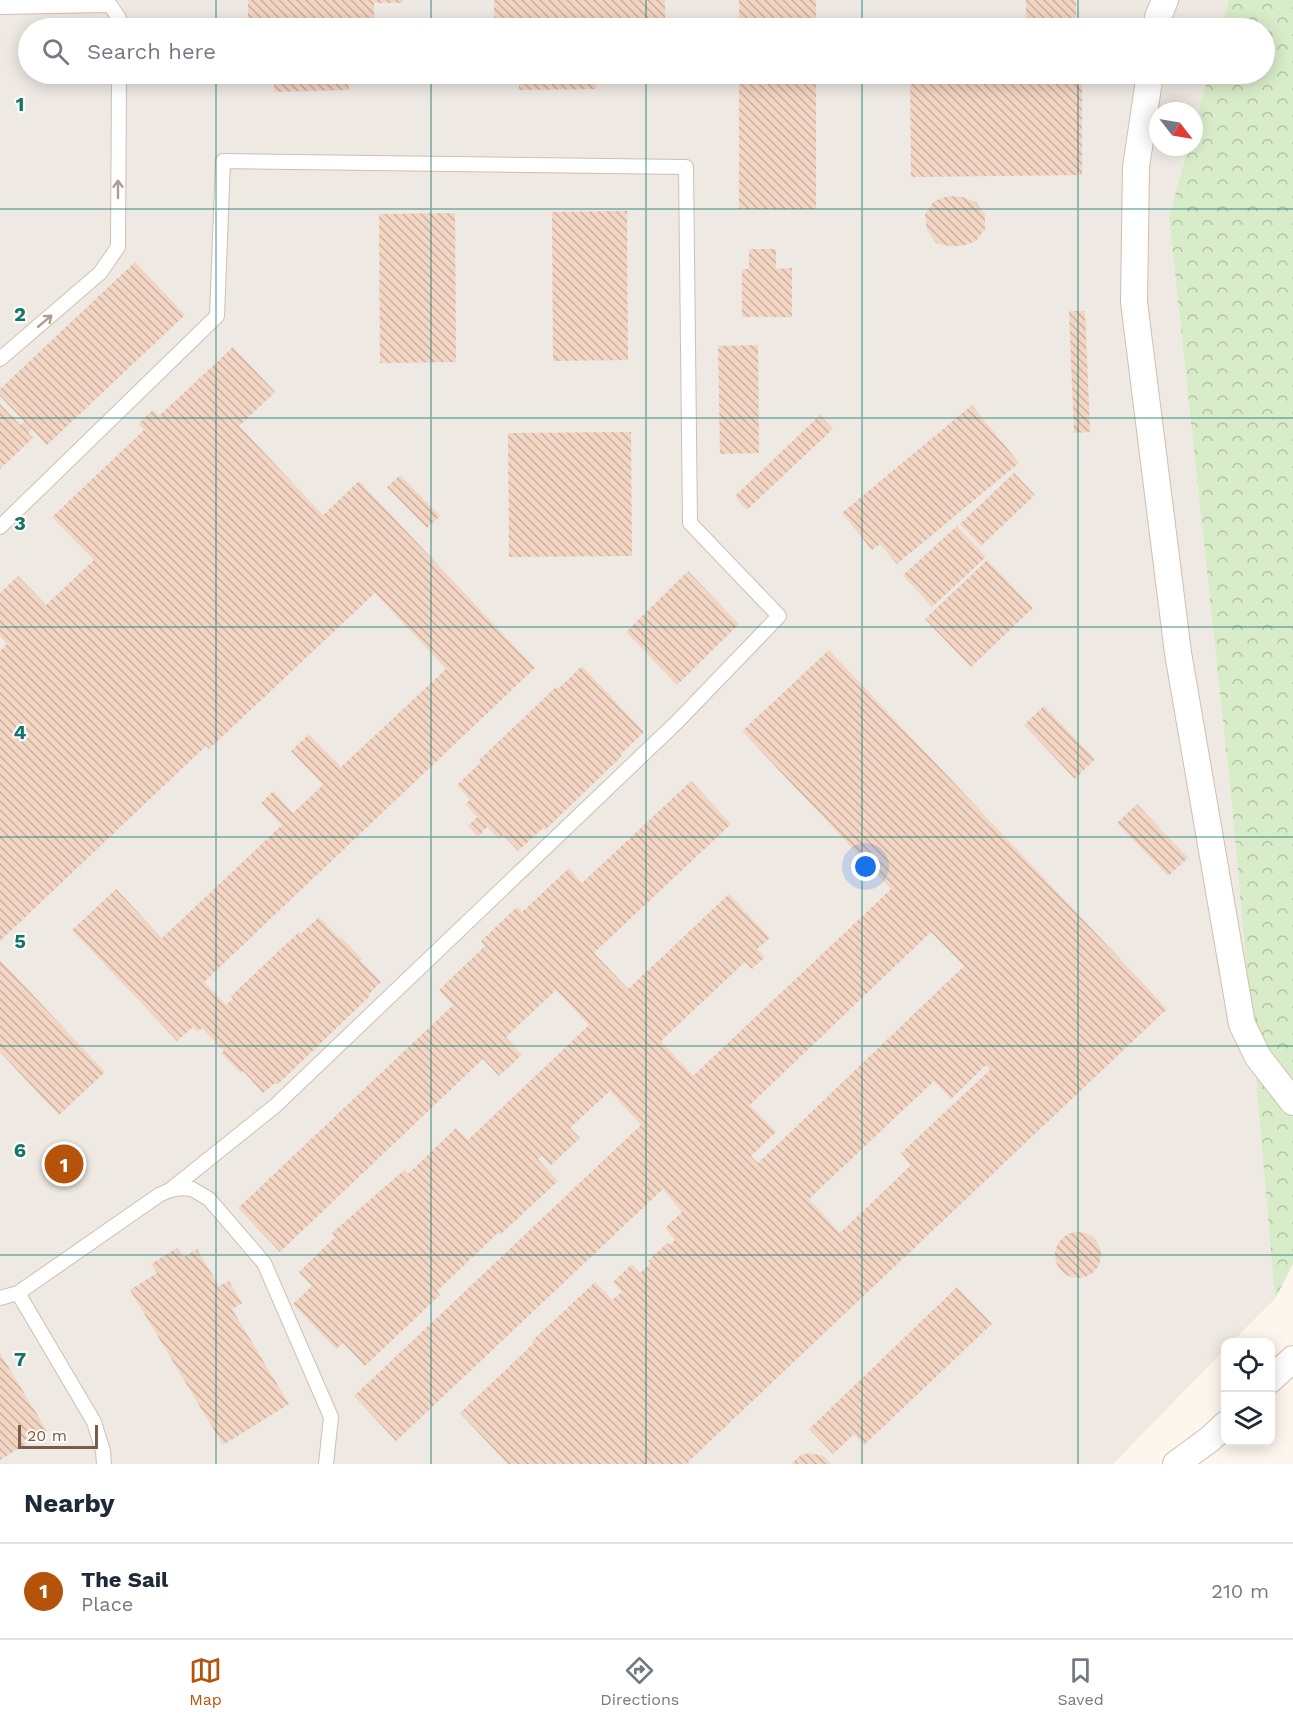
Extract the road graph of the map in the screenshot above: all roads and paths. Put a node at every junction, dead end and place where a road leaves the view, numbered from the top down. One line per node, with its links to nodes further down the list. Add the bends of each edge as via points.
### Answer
1 (1165, 0): 4 (street)
2 (0, 7): 3 (lane, via 110,5)
3 (119, 18)
4 (1158, 18)
5 (119, 84): 7 (lane, one-way to 5, via 100,273 118,247)
6 (1148, 84): 9 (street, via 1136,167 1134,302 1178,653 1242,1024 1258,1057)
7 (0, 358)
8 (0, 527): 10 (lane, via 218,316 223,161 686,167 690,523 779,616 677,722 275,1106)
9 (1293, 1102)
10 (171, 1190): 11 (lane); 17 (lane, via 192,1189 209,1199 264,1263 331,1417)
11 (18, 1293): 12 (lane); 16 (lane, via 94,1422)
12 (0, 1298)
13 (1293, 1359): 14 (street)
14 (1275, 1375)
15 (1221, 1429): 18 (street)
16 (104, 1464)
17 (326, 1464)
18 (1176, 1464)

